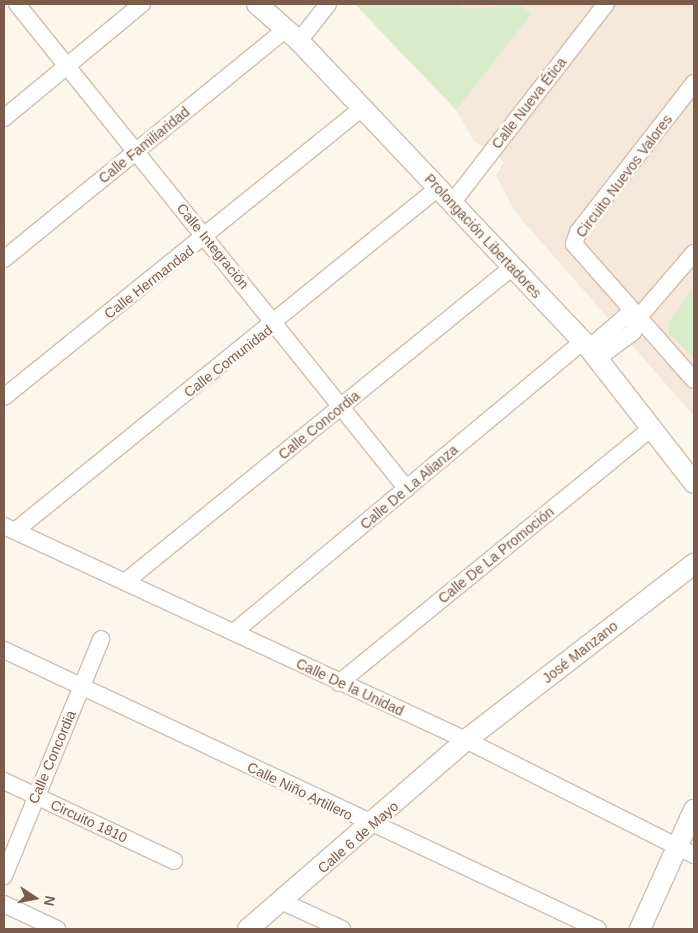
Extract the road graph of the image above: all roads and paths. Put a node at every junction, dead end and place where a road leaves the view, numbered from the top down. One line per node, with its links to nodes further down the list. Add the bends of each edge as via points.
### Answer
1 (16, 4): 7 (street, Calle Integración)
2 (142, 4): 7 (street)
3 (257, 4): 6 (street, Prolongación Libertadores)
4 (328, 4): 6 (street, Calle Familiaridad)
5 (606, 4): 12 (street, Calle Nueva Ética)
6 (292, 36): 9 (street, Prolongación Libertadores); 11 (street, Calle Familiaridad)
7 (67, 66): 10 (street); 11 (street, Calle Integración)
8 (694, 82): 17 (street, Circuito Nuevos Valores, via 575,239 575,249)
9 (362, 108): 12 (street, Prolongación Libertadores); 13 (street, Calle Hermandad)
10 (4, 118)
11 (137, 151): 13 (street, Calle Integración); 15 (street, Calle Familiaridad)
12 (445, 195): 16 (street, Prolongación Libertadores); 18 (street, Calle Comunidad)
13 (205, 237): 18 (street, Calle Integración); 21 (street, Calle Hermandad)
14 (694, 253): 17 (street)
15 (4, 259)
16 (513, 267): 19 (street, Prolongación Libertadores); 22 (street, Calle Concordia)
17 (638, 318): 19 (street, Calle De La Alianza, via 625,317); 20 (street, Circuito Nuevos Valores)
18 (276, 323): 22 (street, Calle Integración); 26 (street, Calle Comunidad)
19 (590, 349): 23 (street, Prolongación Libertadores); 25 (street, Calle De La Alianza)
20 (694, 380)
21 (4, 397)
22 (343, 406): 25 (street, Calle Integración); 28 (street, Calle Concordia)
23 (652, 428): 24 (street, Prolongación Libertadores); 32 (street, Calle De La Promoción)
24 (694, 483)
25 (407, 489): 29 (street, Calle De La Alianza)
26 (9, 528): 28 (street, Calle De la Unidad)
27 (694, 564): 34 (street, José Manzano)
28 (125, 582): 29 (street, Calle De la Unidad)
29 (234, 632): 32 (street, Calle De la Unidad)
30 (101, 639): 33 (street, Calle Concordia)
31 (4, 650): 33 (street, Calle Niño Artillero)
32 (340, 683): 34 (street, Calle De la Unidad)
33 (82, 687): 36 (street, Calle Concordia); 38 (street, Calle Niño Artillero)
34 (466, 740): 38 (street, Calle 6 de Mayo); 39 (street, Calle De la Unidad)
35 (4, 781): 36 (street, Circuito 1810)
36 (35, 796): 40 (street, Circuito 1810); 41 (street, Calle Concordia)
37 (694, 810): 39 (street)
38 (372, 826): 42 (street, Calle 6 de Mayo); 47 (street, Calle Niño Artillero)
39 (686, 851): 48 (street)
40 (174, 861)
41 (4, 876)
42 (283, 902): 45 (street, Calle 6 de Mayo); 46 (street)
43 (4, 904): 44 (street)
44 (57, 929)
45 (248, 929)
46 (342, 929)
47 (598, 929)
48 (640, 929)

